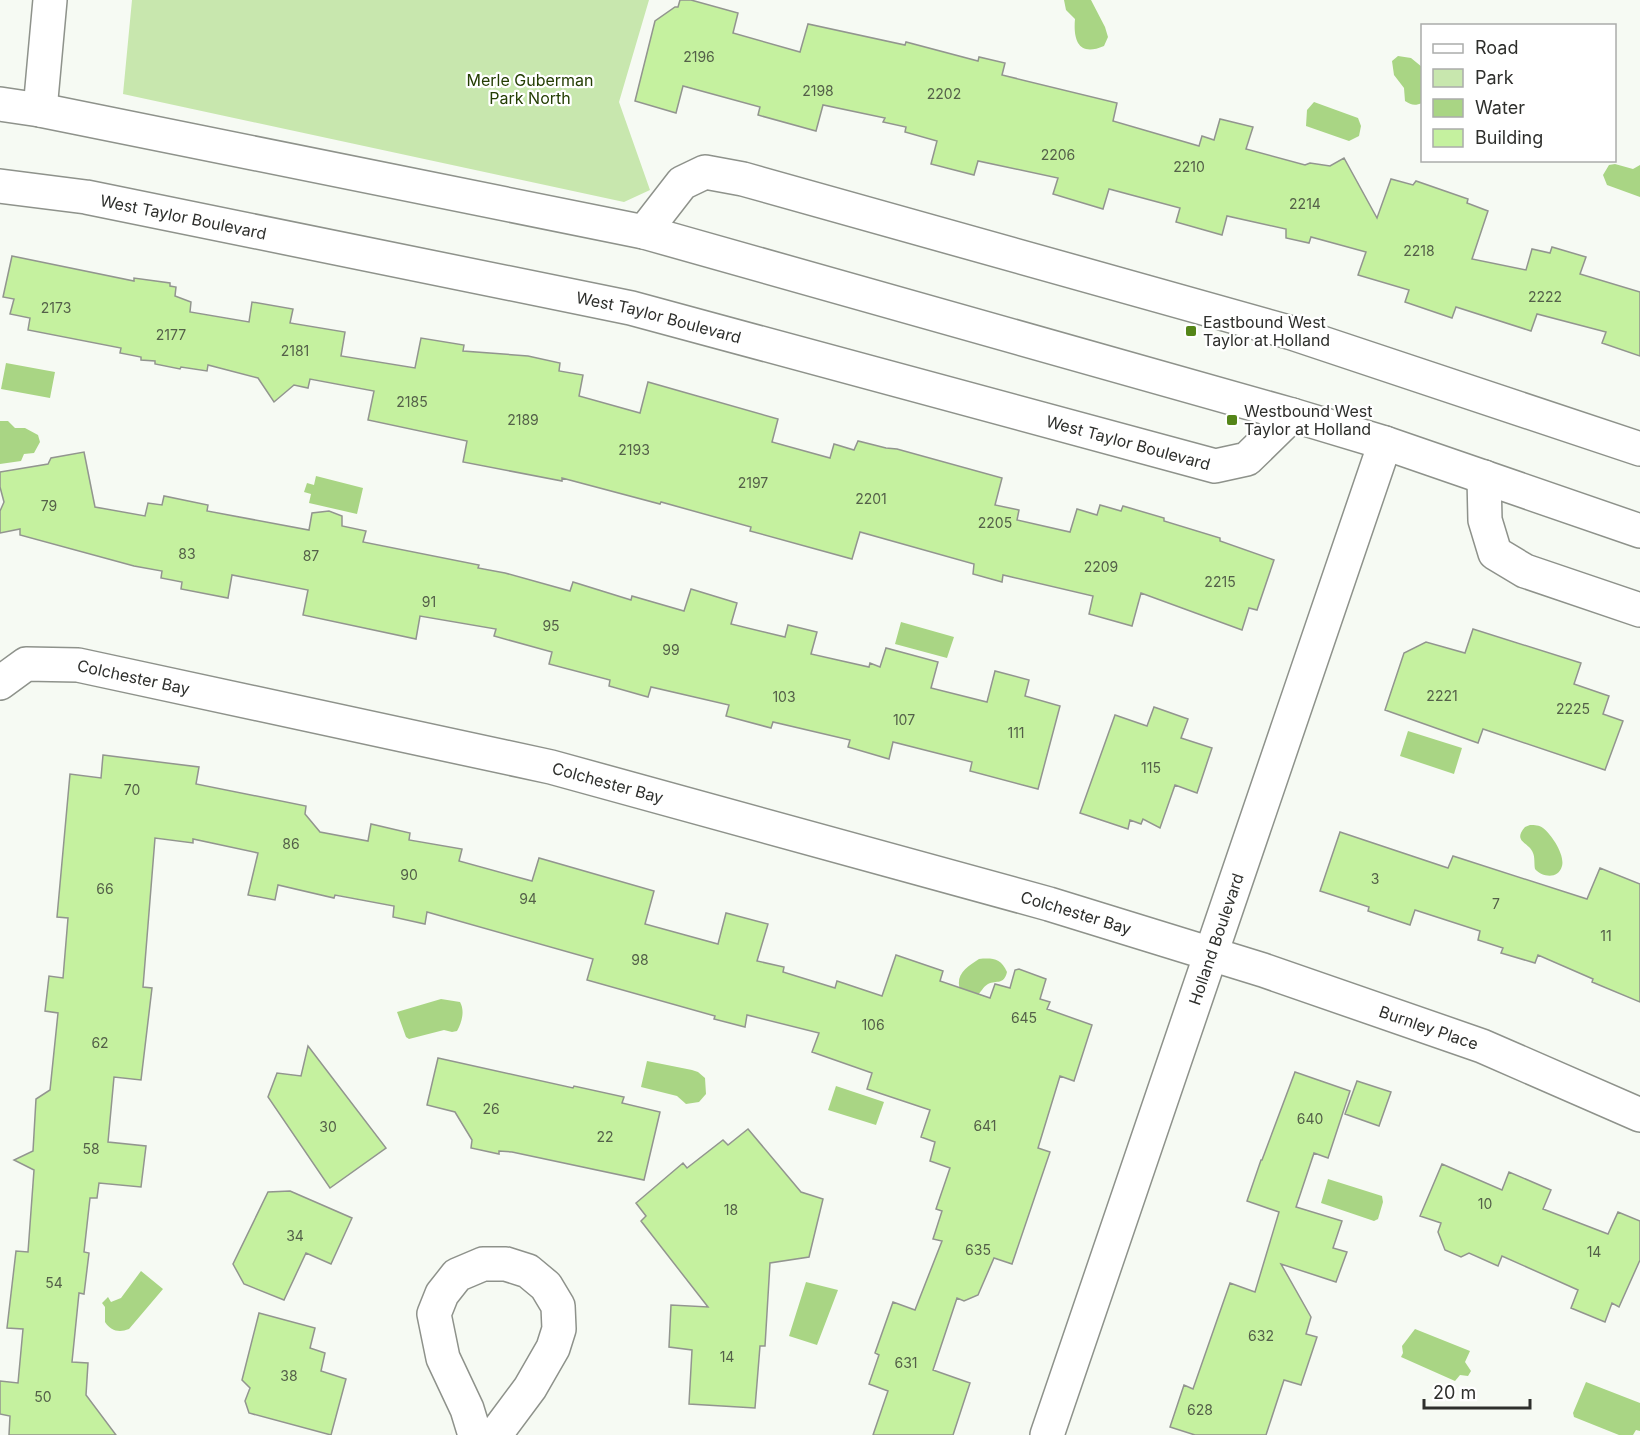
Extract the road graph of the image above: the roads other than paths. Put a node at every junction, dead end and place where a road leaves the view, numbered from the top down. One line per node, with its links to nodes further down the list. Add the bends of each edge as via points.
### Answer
1 (50, 0): 3 (street)
2 (0, 104): 3 (street)
3 (40, 110): 5 (street)
4 (0, 186): 6 (street, West Taylor Boulevard, via 97,200 631,308 1215,466 1247,459)
5 (644, 232): 6 (street); 8 (street, via 682,183 705,172 743,179 1292,333)
6 (1292, 415): 7 (street)
7 (1385, 443): 9 (street); 13 (street, Holland Boulevard)
8 (1640, 449)
9 (1484, 477): 10 (street); 11 (street, via 1485,520 1495,553 1524,571)
10 (1640, 531)
11 (1640, 610)
12 (0, 683): 13 (street, Colchester Bay, via 26,664 78,664 552,767 1049,904)
13 (1211, 954): 14 (street, Burnley Place, via 1482,1046); 17 (street, Holland Boulevard)
14 (1640, 1115)
15 (475, 1435): 16 (street, via 443,1358 434,1314 442,1294 457,1275 483,1264 506,1264 528,1271 546,1286 558,1306 559,1329 554,1348 530,1388)
16 (495, 1435)
17 (1047, 1435)

